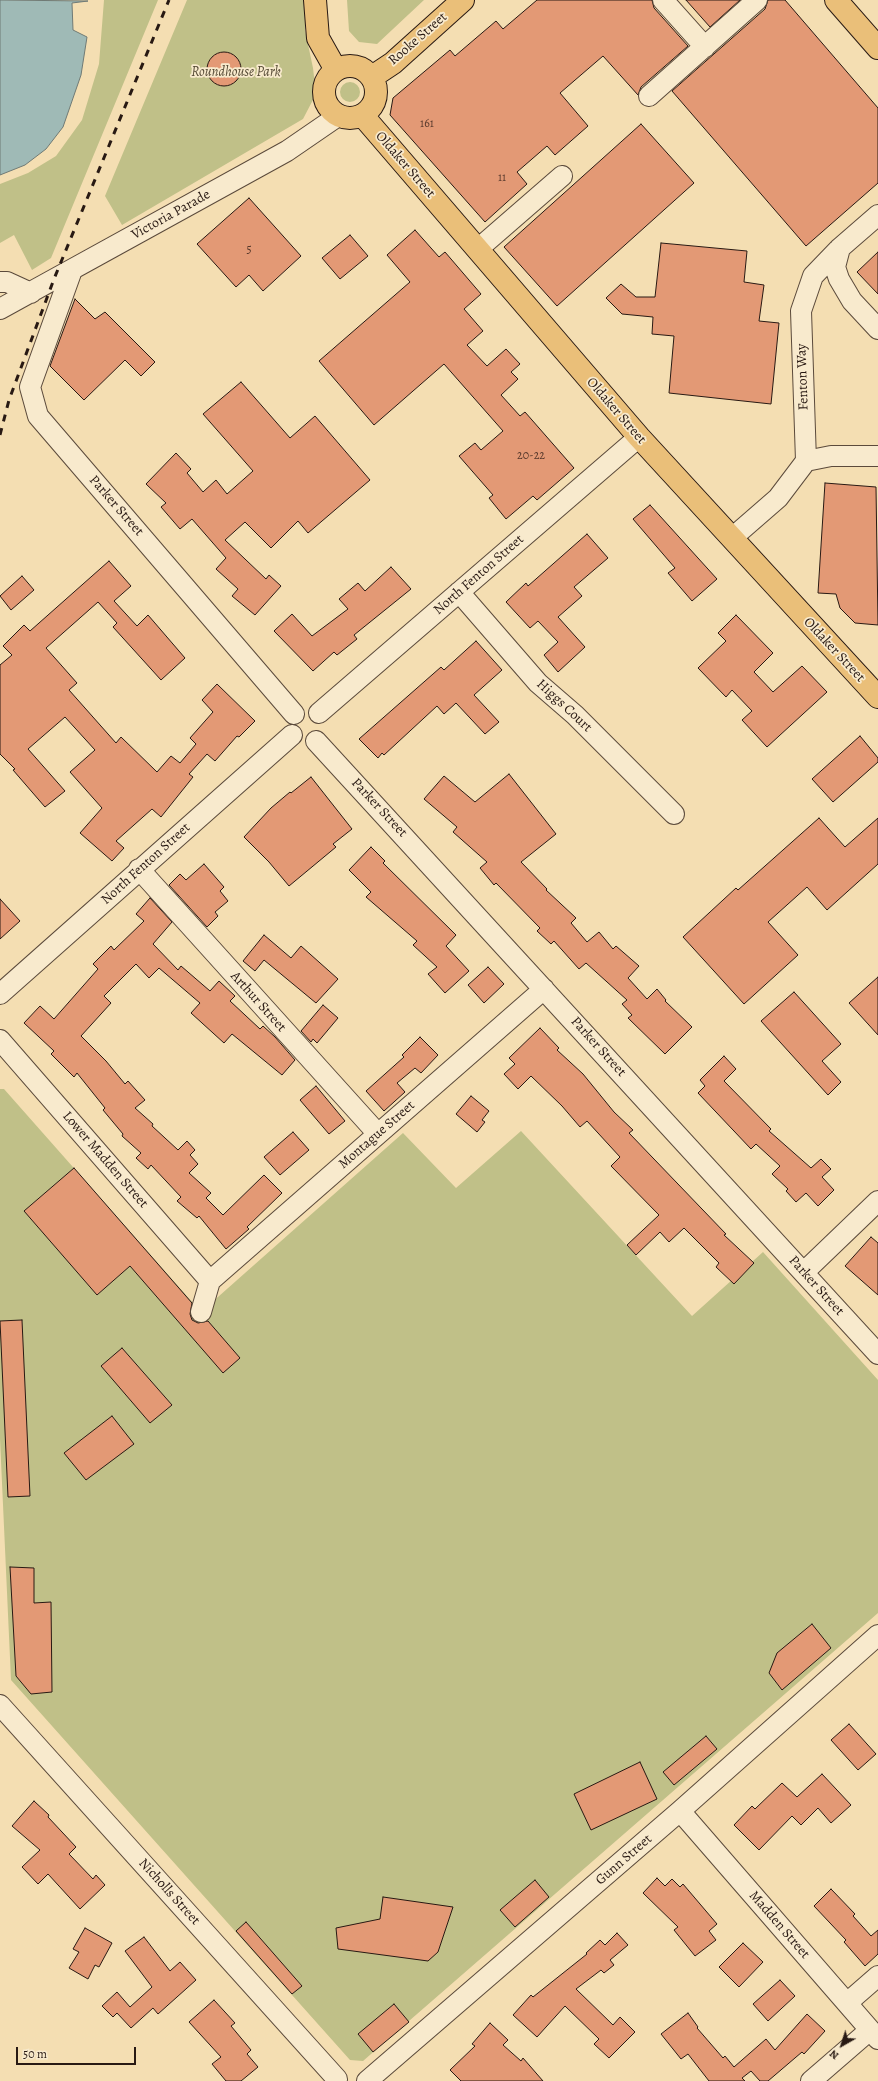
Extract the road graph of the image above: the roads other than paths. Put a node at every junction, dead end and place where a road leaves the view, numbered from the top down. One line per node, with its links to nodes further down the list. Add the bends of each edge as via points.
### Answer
1 (315, 0): 8 (main road, via 318,38)
2 (463, 0): 9 (main road, Rooke Street, via 393,63)
3 (663, 0): 6 (street)
4 (757, 0): 6 (street)
5 (836, 0): 7 (main road)
6 (705, 47): 10 (street)
7 (878, 48)
8 (336, 70): 9 (main road, via 356,66); 11 (main road, via 325,82 324,91 329,108)
9 (372, 77): 12 (main road, via 377,93 375,103)
10 (649, 96)
11 (338, 116): 12 (main road, via 347,119); 17 (street, Victoria Parade, via 287,151)
12 (363, 116): 16 (main road, Oldaker Street)
13 (562, 176): 16 (street)
14 (878, 215): 15 (street, Fenton Way)
15 (840, 248): 21 (street, via 835,267 840,279 852,302); 24 (street, Fenton Way, via 813,276 801,311)
16 (478, 249): 22 (main road, Oldaker Street)
17 (72, 270): 19 (street, Victoria Parade); 29 (street, Parker Street, via 30,387 38,416)
18 (0, 282): 19 (street, via 7,282)
19 (31, 292): 20 (street, Victoria Parade)
20 (0, 309)
21 (878, 329)
22 (639, 437): 25 (main road, Oldaker Street); 26 (street, North Fenton Street)
23 (878, 456): 24 (street, via 831,456)
24 (806, 461): 25 (street, via 778,498)
25 (732, 538): 27 (main road, Oldaker Street)
26 (459, 592): 28 (street, North Fenton Street); 32 (street, Higgs Court, via 538,683 576,715)
27 (876, 692)
28 (319, 713): 29 (street, via 305,708); 31 (street, via 323,718 324,730)
29 (294, 714): 30 (street, via 290,723)
30 (292, 735): 31 (street, via 301,742); 33 (street, North Fenton Street)
31 (316, 741): 34 (street, Parker Street)
32 (674, 814)
33 (139, 870): 35 (street, North Fenton Street); 37 (street, Arthur Street)
34 (544, 989): 37 (street, Montague Street); 39 (street, Parker Street)
35 (0, 994)
36 (0, 1040): 40 (street, Lower Madden Street)
37 (378, 1134): 40 (street, Montague Street)
38 (878, 1201): 39 (street)
39 (804, 1272): 42 (street, Parker Street)
40 (210, 1281): 41 (street)
41 (201, 1312)
42 (878, 1354)
43 (878, 1635): 45 (street, Gunn Street)
44 (0, 1705): 49 (street, Nicholls Street)
45 (680, 1811): 47 (street, Madden Street); 50 (street, Gunn Street)
46 (878, 1976): 47 (street)
47 (847, 2003): 48 (street, Madden Street)
48 (874, 2035): 51 (street)
49 (337, 2080): 50 (street, via 349,2074)
50 (367, 2081)
51 (811, 2081)

